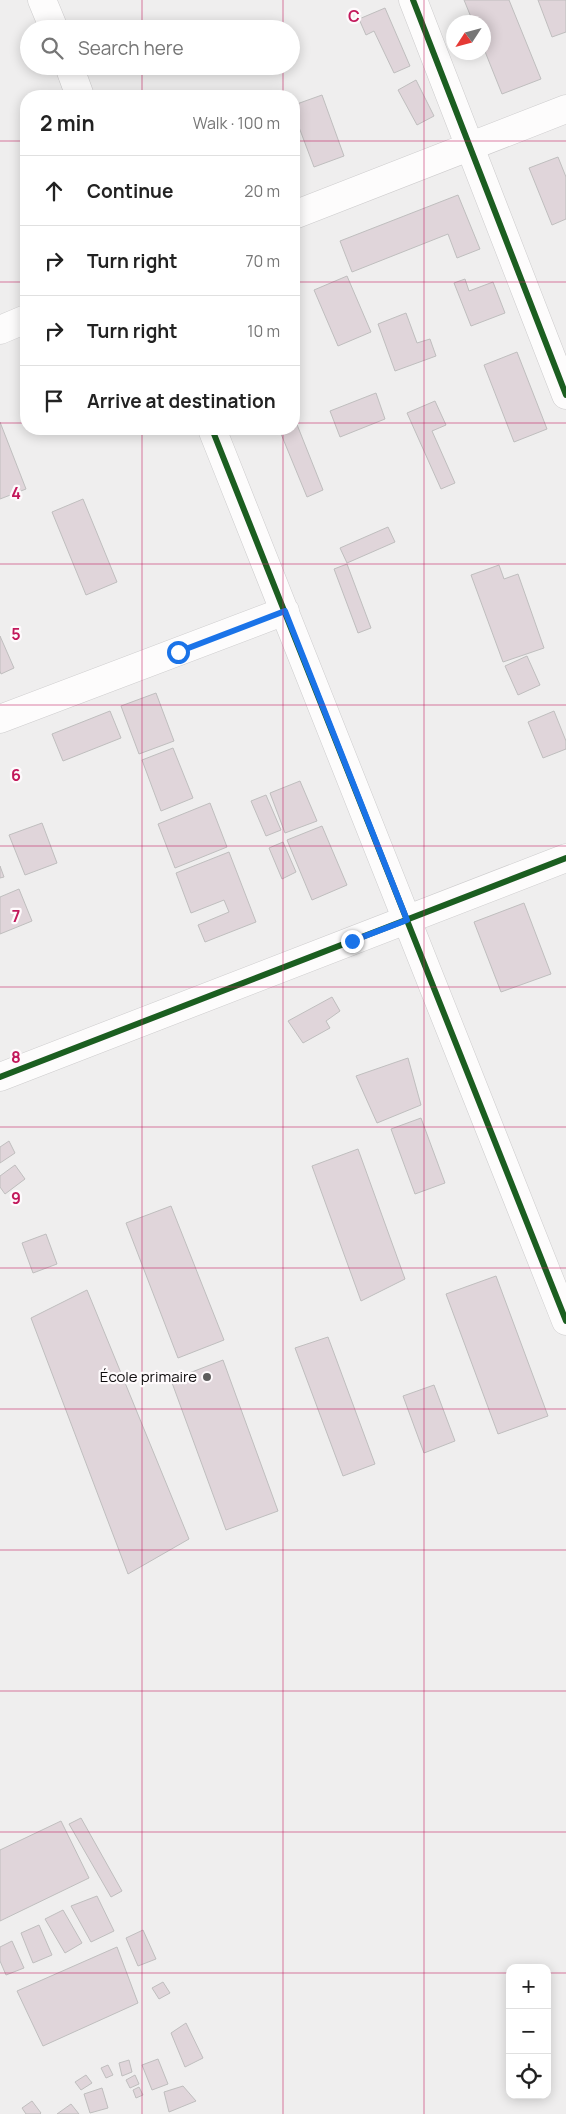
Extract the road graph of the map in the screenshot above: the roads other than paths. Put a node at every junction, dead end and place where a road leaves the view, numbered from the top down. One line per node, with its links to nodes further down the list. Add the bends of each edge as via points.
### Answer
1 (42, 0): 3 (street)
2 (413, 0): 7 (street)
3 (50, 20)
4 (72, 75): 5 (street)
5 (78, 90)
6 (566, 109): 7 (street)
7 (470, 146): 8 (street); 11 (street)
8 (300, 213)
9 (20, 322): 10 (street)
10 (0, 330)
11 (566, 395)
12 (214, 435): 13 (street)
13 (285, 611): 14 (street); 16 (street)
14 (0, 718)
15 (566, 858): 16 (street)
16 (407, 920): 17 (street); 18 (street)
17 (0, 1077)
18 (566, 1321)

